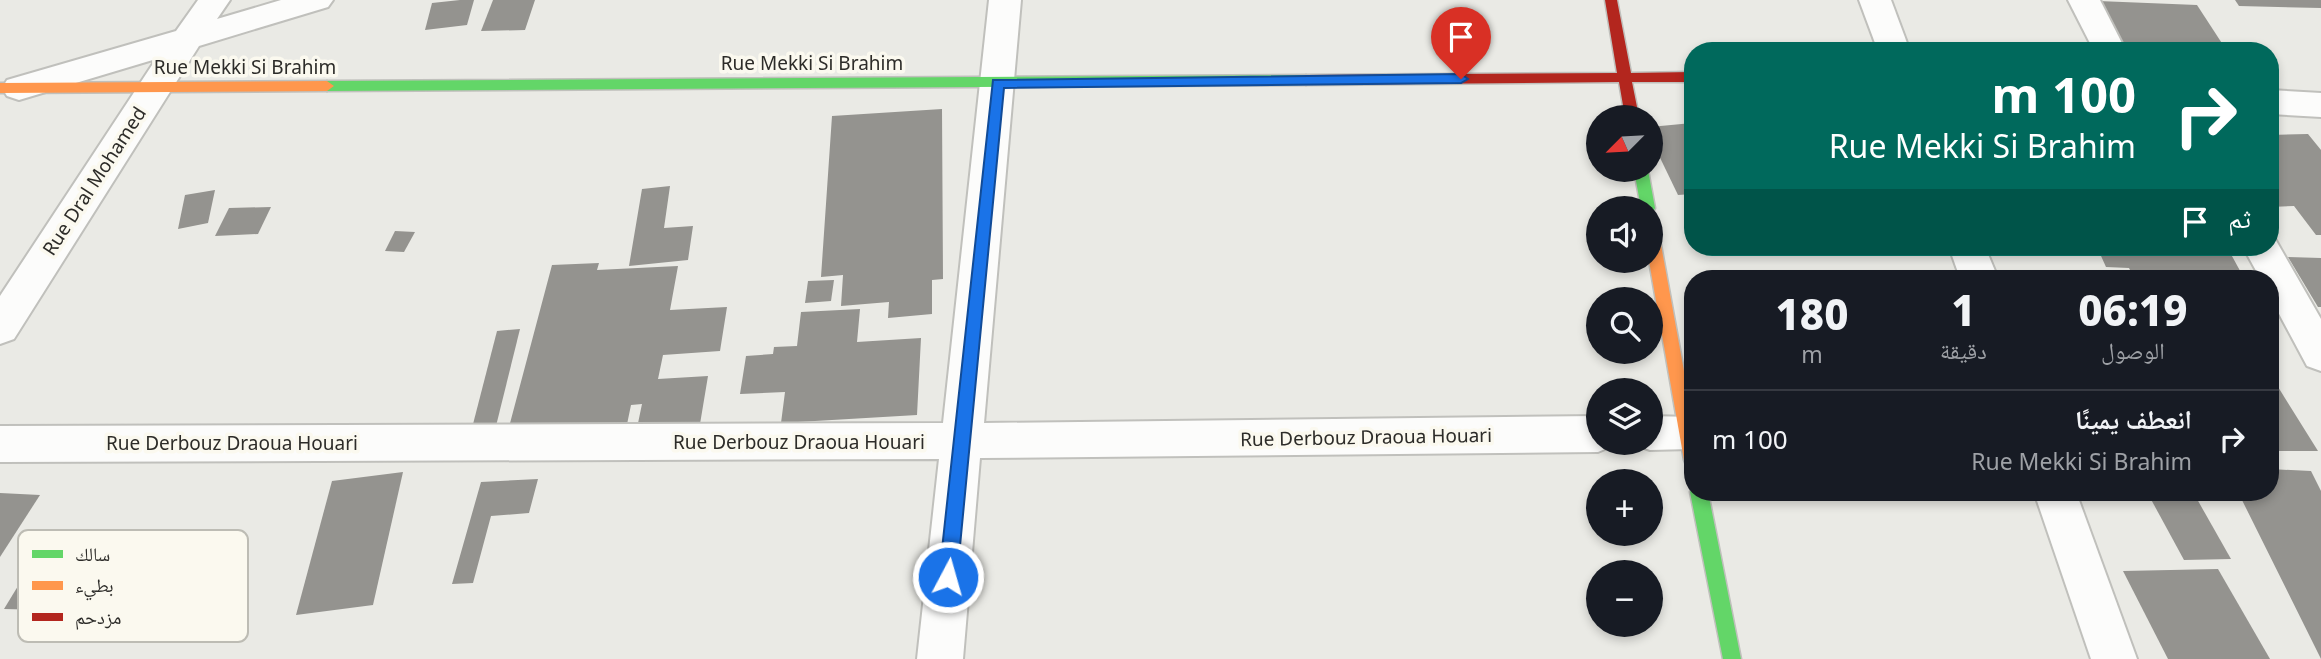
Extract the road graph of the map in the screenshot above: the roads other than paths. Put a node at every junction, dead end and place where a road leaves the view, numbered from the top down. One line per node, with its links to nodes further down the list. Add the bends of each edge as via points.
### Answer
1 (214, 0): 7 (street, Rue Dral Mohamed)
2 (317, 0): 7 (street)
3 (1005, 0): 12 (street)
4 (1611, 0): 10 (street)
5 (1875, 0): 8 (street)
6 (2084, 0): 9 (street)
7 (187, 40): 13 (street); 14 (street, Rue Dral Mohamed)
8 (1891, 42)
9 (2105, 42)
10 (1625, 77): 11 (street, Rue Mekki Si Brahim); 12 (street, Rue Mekki Si Brahim); 16 (street)
11 (1684, 77)
12 (998, 83): 14 (street, Rue Mekki Si Brahim); 23 (street)
13 (9, 88): 14 (street, Rue Mekki Si Brahim)
14 (153, 88): 20 (street, Rue Dral Mohamed)
15 (2279, 103): 17 (street)
16 (1630, 105)
17 (2321, 105)
18 (1656, 273): 24 (street)
19 (2279, 301): 21 (street)
20 (0, 328)
21 (2321, 355)
22 (1586, 434): 23 (street, Rue Derbouz Draoua Houari)
23 (963, 441): 25 (street, Rue Derbouz Draoua Houari); 28 (street)
24 (1676, 442)
25 (0, 444)
26 (1701, 501): 29 (street)
27 (2058, 501): 30 (street)
28 (940, 659)
29 (1732, 659)
30 (2114, 659)

